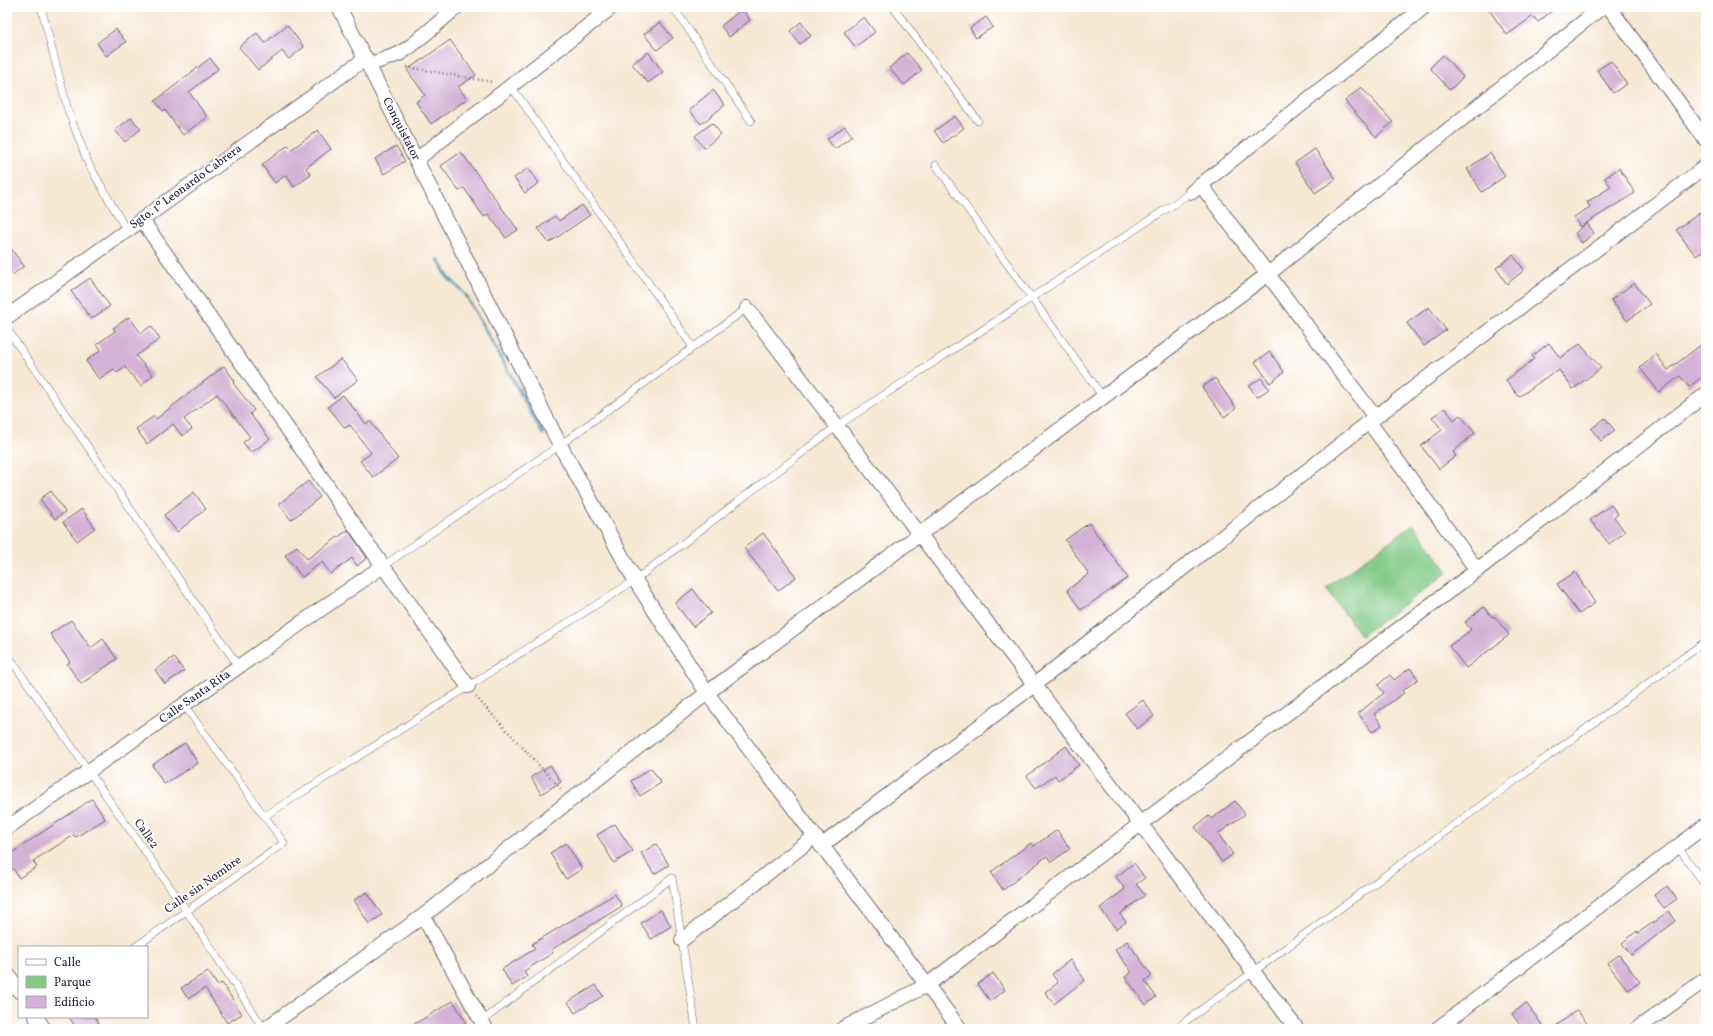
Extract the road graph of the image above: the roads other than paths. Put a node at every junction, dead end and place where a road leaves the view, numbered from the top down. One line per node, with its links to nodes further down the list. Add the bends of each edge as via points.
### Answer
1 (41, 7): 20 (lane, via 70,117 88,163)
2 (339, 7): 10 (street, Conquistator)
3 (457, 7): 10 (street, Sgto. 1º Leonardo Cabrera, via 399,54)
4 (612, 7): 11 (street)
5 (673, 7): 12 (lane)
6 (893, 7): 13 (lane)
7 (1424, 7): 18 (street)
8 (1602, 7): 21 (street)
9 (1608, 7): 14 (street)
10 (367, 61): 15 (street, Conquistator); 19 (street, Sgto. 1º Leonardo Cabrera)
11 (511, 86): 15 (street); 26 (lane)
12 (751, 121)
13 (978, 121)
14 (1706, 140)
15 (416, 160): 31 (street, Conquistator)
16 (936, 165): 22 (lane)
17 (1706, 166): 29 (street)
18 (1197, 188): 21 (street); 22 (lane)
19 (142, 220): 20 (street, Sgto. 1º Leonardo Cabrera); 33 (street)
20 (127, 231): 24 (street, Sgto. 1º Leonardo Cabrera)
21 (1268, 274): 28 (street); 29 (street)
22 (1031, 298): 28 (lane); 30 (lane)
23 (747, 308): 26 (lane); 30 (street)
24 (7, 317)
25 (7, 329): 38 (lane)
26 (693, 347): 31 (lane)
27 (1706, 394): 34 (street)
28 (1103, 397): 32 (street)
29 (1372, 419): 34 (street); 39 (street)
30 (837, 426): 32 (street); 35 (lane)
31 (560, 445): 33 (lane); 35 (street, Conquistator)
32 (919, 534): 39 (street); 41 (street)
33 (383, 566): 38 (street, Calle Santa Rita); 40 (street)
34 (1477, 570): 45 (street)
35 (635, 580): 40 (lane); 41 (street, Conquistator)
36 (1706, 641): 55 (lane)
37 (7, 654): 43 (lane, Calle2)
38 (238, 667): 42 (street, Calle Santa Rita)
39 (1034, 685): 45 (street); 48 (street)
40 (468, 686): 44 (lane)
41 (707, 693): 48 (street, Conquistator); 52 (street)
42 (184, 705): 43 (street, Calle Santa Rita); 44 (lane)
43 (89, 772): 47 (street, Calle Santa Rita); 51 (lane, Calle2)
44 (265, 816): 51 (lane, Calle sin Nombre, via 284,843)
45 (1141, 825): 55 (street); 58 (street)
46 (1706, 825): 49 (street)
47 (7, 828)
48 (817, 841): 53 (street); 58 (street, Conquistator)
49 (1678, 847): 50 (lane); 69 (street)
50 (1706, 886)
51 (186, 910): 54 (lane, Calle sin Nombre); 63 (lane, Calle2)
52 (423, 916): 61 (street); 63 (street)
53 (682, 940): 61 (lane, via 672,878); 64 (lane)
54 (136, 946)
55 (1254, 972): 67 (lane); 68 (street)
56 (8, 977): 59 (street)
57 (1706, 979): 70 (street)
58 (927, 985): 65 (street); 66 (street, Conquistator)
59 (18, 990)
60 (37, 1018): 62 (street)
61 (484, 1025)
62 (44, 1029)
63 (265, 1029)
64 (696, 1029)
65 (842, 1029)
66 (960, 1029)
67 (1176, 1029)
68 (1297, 1029)
69 (1437, 1029)
70 (1637, 1029)

